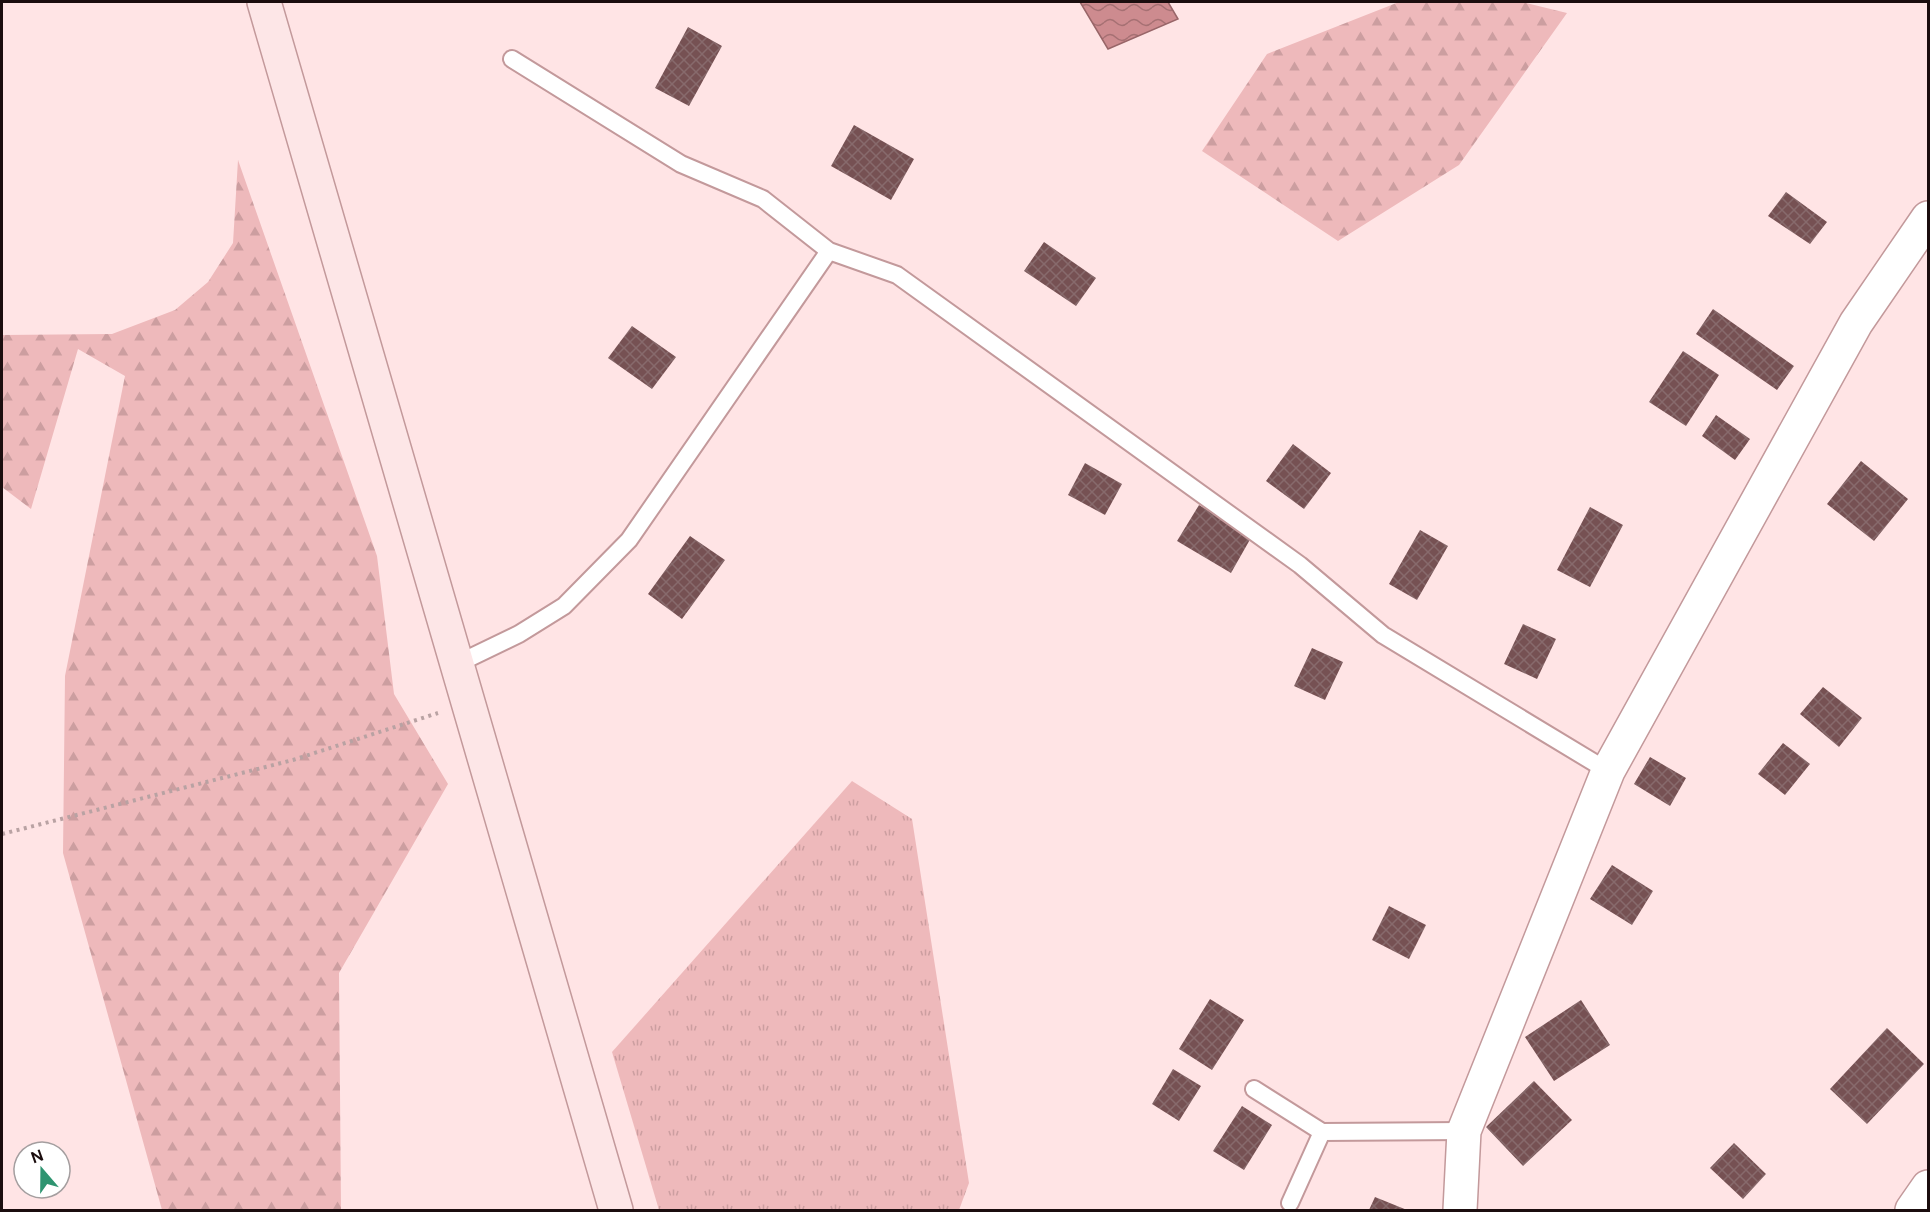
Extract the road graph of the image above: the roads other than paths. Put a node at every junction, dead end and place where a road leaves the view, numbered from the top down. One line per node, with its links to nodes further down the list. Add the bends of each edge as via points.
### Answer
1 (264, 2): 5 (main road)
2 (512, 59): 4 (lane, via 681,164 762,199)
3 (1929, 218): 6 (street, via 1856,323)
4 (829, 251): 5 (lane, via 629,540 564,606 519,634); 6 (lane, via 897,275 1300,565 1383,635)
5 (459, 663): 12 (main road)
6 (1608, 771): 8 (street)
7 (1254, 1089): 9 (lane)
8 (1464, 1131): 9 (lane); 13 (street)
9 (1322, 1132): 11 (lane)
10 (1929, 1187): 14 (street)
11 (1290, 1203)
12 (616, 1210)
13 (1460, 1210)
14 (1912, 1210)

